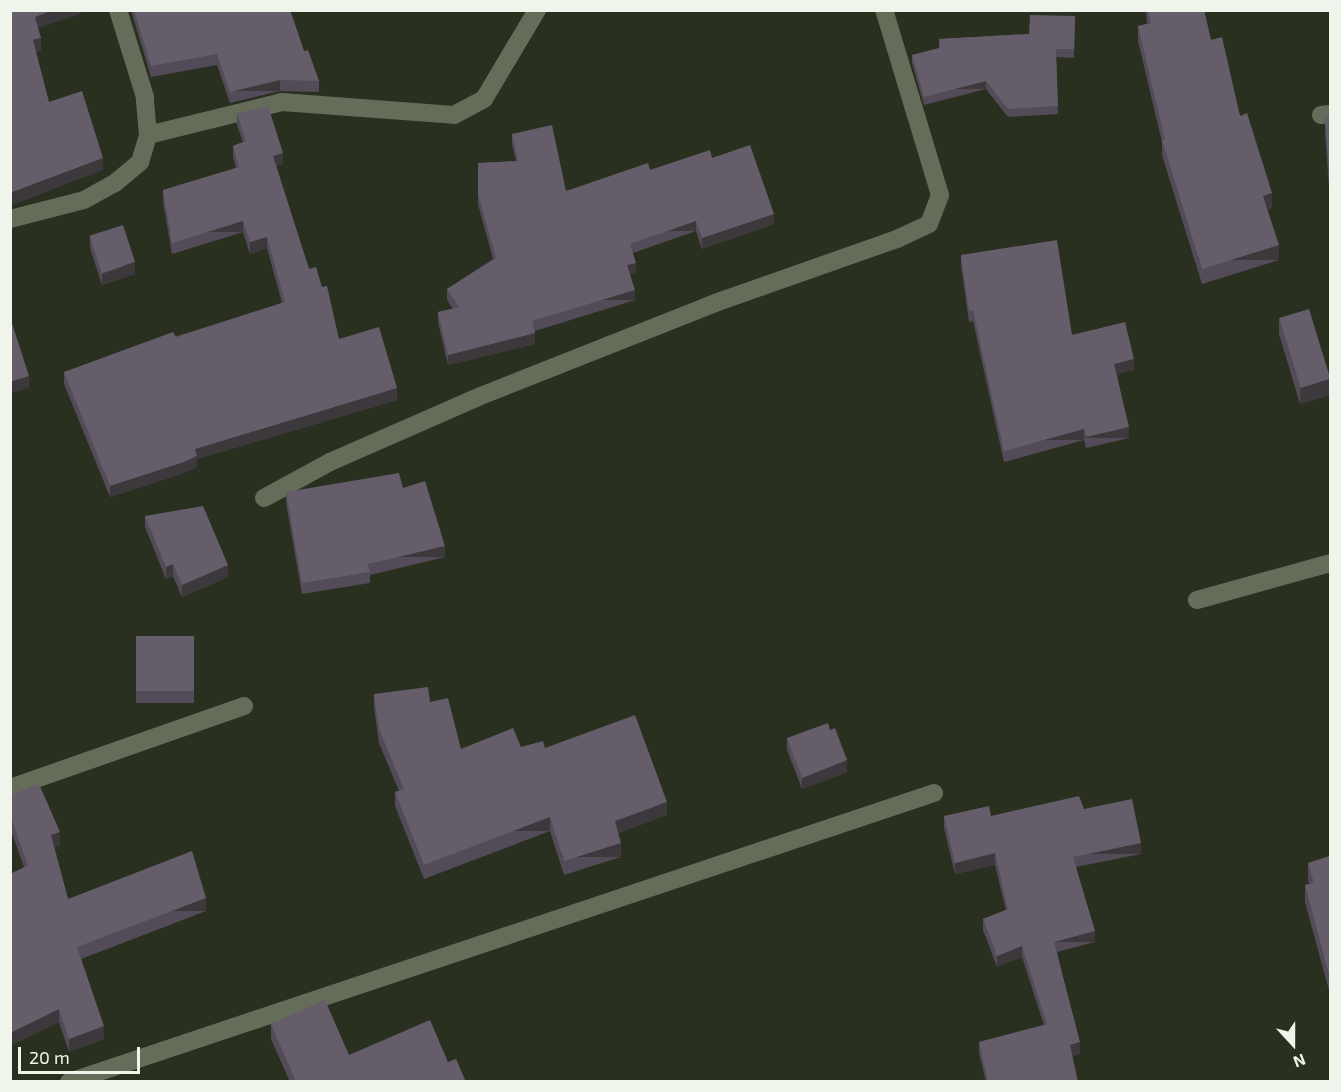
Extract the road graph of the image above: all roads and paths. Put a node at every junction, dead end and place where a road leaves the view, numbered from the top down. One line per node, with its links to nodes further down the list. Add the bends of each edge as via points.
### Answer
1 (118, 10): 4 (street, via 145,97)
2 (537, 10): 4 (street, via 484,99 454,115 282,102)
3 (884, 10): 6 (street, via 940,195 929,224 478,397 330,462)
4 (148, 135): 5 (street, via 140,162 115,183 84,200)
5 (10, 219)
6 (264, 498)
7 (1330, 563): 8 (street)
8 (1197, 600)
9 (244, 706): 10 (street)
10 (10, 788)
11 (934, 794): 12 (street)
12 (69, 1082)

